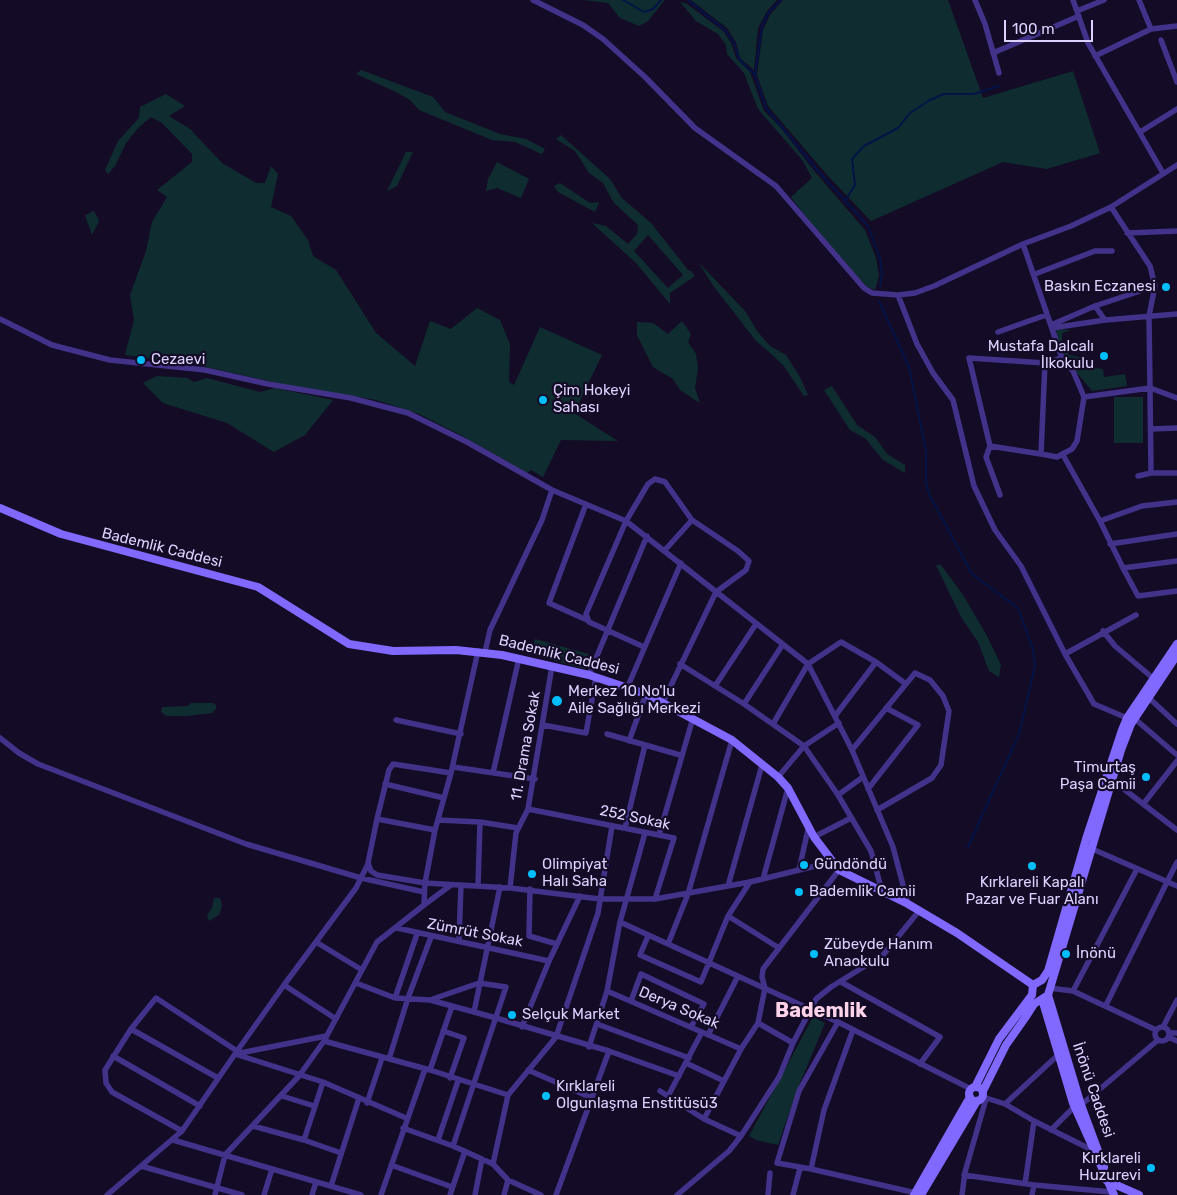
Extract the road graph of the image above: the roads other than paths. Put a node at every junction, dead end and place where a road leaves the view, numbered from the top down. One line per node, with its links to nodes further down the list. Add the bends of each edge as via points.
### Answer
1 (533, 0): 25 (street, via 603,39 645,76 695,128 776,186 864,288 872,293)
2 (976, 0): 10 (street)
3 (1073, 0): 6 (street)
4 (1104, 0): 6 (street)
5 (1139, 0): 8 (street)
6 (1078, 14): 10 (street); 11 (street)
7 (1177, 26): 8 (street)
8 (1151, 29): 11 (street)
9 (1161, 40): 13 (street)
10 (993, 53): 12 (street)
11 (1095, 56): 15 (street)
12 (999, 74)
13 (1177, 82)
14 (1177, 109): 15 (street)
15 (1140, 132): 17 (street)
16 (1177, 165): 17 (street)
17 (1163, 173): 18 (street)
18 (1111, 207): 20 (street); 21 (street)
19 (1177, 231): 20 (street)
20 (1127, 233): 24 (street, via 1150,266)
21 (1023, 244): 23 (street); 25 (street, via 934,286)
22 (1112, 251): 23 (street, via 1095,251)
23 (1035, 274): 28 (street)
24 (1155, 286): 26 (street); 29 (street)
25 (898, 295): 73 (street, via 917,344 953,400 974,486 995,530 1021,566)
26 (1095, 306): 31 (street); 32 (street)
27 (1177, 314): 29 (street)
28 (1046, 315): 32 (street); 33 (street)
29 (1149, 316): 31 (street); 36 (street)
30 (0, 319): 47 (street, via 52,345 110,360 205,370 351,398 408,413)
31 (1105, 320): 32 (street)
32 (1051, 327): 34 (street)
33 (998, 332)
34 (1062, 358): 35 (street); 37 (street, via 1074,371)
35 (1045, 363): 41 (street, via 969,358); 42 (street)
36 (1150, 388): 37 (street); 38 (street); 40 (street)
37 (1084, 397): 43 (street, via 1077,441)
38 (1177, 398)
39 (1177, 428): 40 (street)
40 (1151, 429): 45 (street)
41 (990, 446): 42 (street); 48 (street, via 986,457)
42 (1041, 454): 43 (street)
43 (1063, 455): 54 (street)
44 (1177, 472): 45 (street)
45 (1151, 473): 46 (street)
46 (1138, 476)
47 (552, 490): 50 (street); 72 (street, via 542,520)
48 (1000, 495)
49 (1177, 502): 54 (street, via 1142,506)
50 (586, 504): 53 (street); 65 (street, via 549,603)
51 (0, 508): 72 (main road, Bademlik Caddesi, via 77,539 258,587 349,644 393,651)
52 (692, 520): 53 (street, via 665,482 655,479 648,484); 58 (street); 63 (street, via 749,561 746,570)
53 (626, 521): 56 (street); 65 (street, via 586,611)
54 (1100, 521): 57 (street)
55 (1177, 534): 57 (street)
56 (647, 536): 58 (street); 67 (street)
57 (1110, 544): 61 (street)
58 (665, 550): 60 (street)
59 (1177, 561): 61 (street)
60 (681, 563): 63 (street); 71 (street)
61 (1123, 568): 62 (street, via 1138,596)
62 (1177, 591)
63 (716, 592): 66 (street); 77 (street)
64 (1136, 615): 68 (street)
65 (587, 620): 67 (street)
66 (756, 624): 69 (street); 84 (street)
67 (606, 631): 71 (street); 80 (street)
68 (1103, 632): 73 (street); 81 (street)
69 (783, 644): 78 (street); 88 (street)
70 (1177, 644): 81 (main road)
71 (644, 647): 83 (street)
72 (482, 651): 75 (main road, Bademlik Caddesi); 98 (street)
73 (1065, 654): 92 (street, via 1094,704)
74 (1177, 655): 86 (main road)
75 (519, 658): 79 (main road, Bademlik Caddesi); 111 (street)
76 (876, 662): 78 (street, via 841,642); 82 (street); 90 (street)
77 (680, 664): 84 (street); 87 (street)
78 (808, 664): 90 (street); 95 (street)
79 (552, 666): 80 (main road, Bademlik Caddesi); 97 (street, 11. Drama Sokak)
80 (593, 676): 83 (main road, Bademlik Caddesi); 97 (street, via 586,733)
81 (1154, 680): 92 (main road)
82 (906, 684): 89 (street); 123 (street, via 914,673 930,680 943,696 949,711 940,764 932,778)
83 (628, 686): 85 (main road, Bademlik Caddesi)
84 (715, 686): 88 (street)
85 (646, 694): 87 (main road, Bademlik Caddesi); 102 (street)
86 (1149, 698): 92 (main road); 96 (street)
87 (663, 702): 91 (main road, Bademlik Caddesi)
88 (744, 704): 95 (street)
89 (886, 708): 105 (street); 118 (street, via 918,725)
90 (835, 716): 94 (street)
91 (693, 718): 101 (main road, Bademlik Caddesi); 106 (street)
92 (1131, 718): 107 (street); 115 (main road); 183 (main road, via 1114,750 1048,971)
93 (396, 720): 98 (street)
94 (839, 722): 104 (street); 105 (street)
95 (773, 724): 104 (street)
96 (1177, 724)
97 (543, 725): 114 (street, 11. Drama Sokak)
98 (460, 734): 110 (street)
99 (607, 734): 102 (street)
100 (0, 738): 144 (street, via 38,764 205,829)
101 (732, 740): 109 (main road, Bademlik Caddesi); 159 (street)
102 (629, 741): 103 (street)
103 (645, 745): 106 (street); 131 (street)
104 (804, 746): 113 (street); 119 (street)
105 (852, 750): 112 (street)
106 (680, 755): 135 (street)
107 (1177, 755)
108 (1177, 761): 121 (street)
109 (762, 765): 113 (main road, Bademlik Caddesi); 152 (street)
110 (452, 770): 111 (street); 116 (street, via 393,764); 120 (street)
111 (493, 773): 114 (street)
112 (863, 777): 118 (street); 119 (street)
113 (778, 778): 117 (main road, Bademlik Caddesi)
114 (535, 779): 122 (street, 11. Drama Sokak)
115 (1112, 780): 121 (street); 137 (main road)
116 (385, 784): 120 (street); 125 (street)
117 (788, 788): 128 (main road, Bademlik Caddesi); 145 (street)
118 (868, 789): 123 (street)
119 (838, 795): 124 (street)
120 (444, 798): 126 (street)
121 (1144, 803): 133 (street)
122 (528, 809): 129 (street, 252 Sokak); 130 (street, 11. Drama Sokak)
123 (877, 810): 164 (street, via 893,847)
124 (852, 818): 136 (street); 157 (street, via 871,851)
125 (377, 819): 132 (street); 140 (street)
126 (438, 820): 127 (street); 132 (street)
127 (480, 822): 130 (street); 151 (street)
128 (809, 825): 136 (main road, Bademlik Caddesi); 142 (street)
129 (612, 826): 131 (street, 252 Sokak); 161 (street)
130 (518, 828): 155 (street, 11. Drama Sokak)
131 (625, 828): 134 (street, 252 Sokak)
132 (435, 830): 148 (street)
133 (1177, 830)
134 (646, 833): 135 (street, 252 Sokak); 163 (street)
135 (659, 835): 162 (street, 252 Sokak, via 674,838)
136 (814, 837): 138 (main road, Bademlik Caddesi)
137 (1090, 848): 141 (street); 192 (main road)
138 (832, 862): 142 (street); 143 (main road, Bademlik Caddesi)
139 (1177, 862): 147 (street)
140 (368, 864): 144 (street); 148 (street, via 377,875)
141 (1137, 869): 147 (street); 191 (street)
142 (800, 870): 145 (street)
143 (839, 870): 157 (main road, Bademlik Caddesi); 178 (street)
144 (361, 878): 158 (street); 174 (street)
145 (763, 879): 146 (street)
146 (750, 882): 152 (street); 167 (street)
147 (1167, 882): 153 (street); 198 (street)
148 (425, 883): 149 (street); 158 (street)
149 (451, 885): 150 (street); 165 (street)
150 (461, 886): 151 (street); 173 (street)
151 (478, 886): 154 (street)
152 (728, 886): 159 (street)
153 (1177, 886)
154 (500, 887): 155 (street); 177 (street)
155 (510, 888): 156 (street)
156 (530, 889): 160 (street); 175 (street, via 529,936)
157 (882, 891): 164 (main road, Bademlik Caddesi)
158 (424, 892): 165 (street)
159 (688, 894): 162 (street); 176 (street)
160 (580, 896): 161 (street); 175 (street)
161 (600, 899): 163 (street); 217 (street)
162 (655, 899): 163 (street)
163 (627, 900): 168 (street)
164 (908, 904): 166 (main road, Bademlik Caddesi)
165 (424, 905): 169 (street)
166 (919, 912): 184 (street, via 892,948); 189 (main road, Bademlik Caddesi, via 957,933)
167 (728, 916): 178 (street); 180 (street)
168 (620, 922): 171 (street); 190 (street)
169 (397, 928): 170 (street, Zümrüt Sokak); 181 (street, via 377,942)
170 (417, 934): 172 (street, Zümrüt Sokak); 193 (street)
171 (648, 936): 176 (street); 180 (street, via 640,954 701,982)
172 (431, 937): 173 (street, Zümrüt Sokak); 194 (street)
173 (459, 940): 177 (street, Zümrüt Sokak)
174 (316, 942): 181 (street); 187 (street)
175 (557, 944): 179 (street)
176 (668, 944): 180 (street)
177 (488, 947): 179 (street, Zümrüt Sokak); 186 (street)
178 (779, 948): 188 (street, via 763,970)
179 (549, 961): 207 (street)
180 (708, 963): 182 (street)
181 (362, 970): 185 (street)
182 (738, 976): 188 (street); 215 (street)
183 (1042, 980): 189 (main road); 192 (main road)
184 (841, 982): 200 (street, via 822,993); 230 (street, via 940,1037)
185 (356, 983): 193 (street); 203 (street)
186 (479, 983): 195 (street); 201 (street); 202 (street, via 506,988)
187 (284, 985): 203 (street); 225 (street)
188 (766, 988): 200 (street); 205 (street)
189 (1032, 990): 192 (main road, Bademlik Caddesi); 242 (main road, via 999,1039)
190 (607, 991): 197 (street, Derya Sokak); 206 (street)
191 (1073, 991): 192 (street); 198 (street)
192 (1046, 994): 226 (main road, İnönü Caddesi); 242 (main road, via 1034,1004 1006,1045); 250 (main road, İnönü Caddesi)
193 (395, 998): 194 (street)
194 (408, 998): 195 (street); 228 (street)
195 (430, 1000): 199 (street)
196 (1177, 1000): 209 (street)
197 (631, 1001): 208 (street, Derya Sokak); 208 (street, via 641,974 704,1004)
198 (1106, 1005): 212 (street)
199 (452, 1006): 201 (street); 213 (street)
200 (810, 1008): 204 (street); 221 (street)
201 (474, 1012): 202 (street)
202 (496, 1018): 207 (street); 240 (street)
203 (336, 1019): 218 (street)
204 (838, 1022): 211 (street); 273 (street, via 799,1091 778,1164)
205 (758, 1023): 221 (street); 223 (street)
206 (597, 1024): 222 (street); 229 (street)
207 (522, 1027): 217 (street)
208 (691, 1027): 215 (street, Derya Sokak)
209 (1163, 1027): 212 (street); 216 (street)
210 (131, 1029): 225 (street, via 156,998); 227 (street); 235 (street)
211 (853, 1030): 230 (street); 275 (street, via 828,1096)
212 (1156, 1030): 219 (street)
213 (443, 1031): 231 (street); 236 (street, via 464,1038)
214 (1177, 1033): 216 (street)
215 (705, 1034): 223 (street, Derya Sokak); 229 (street)
216 (1168, 1035): 219 (street, via 1162,1041); 220 (street)
217 (556, 1037): 222 (street); 232 (street)
218 (325, 1038): 225 (street); 228 (street); 233 (street)
219 (1158, 1040): 250 (street)
220 (1177, 1041)
221 (793, 1043): 260 (street, via 779,1077)
222 (589, 1047): 224 (street)
223 (741, 1049): 238 (street)
224 (609, 1052): 234 (street); 247 (street)
225 (236, 1053): 233 (street); 235 (street)
226 (1058, 1055): 249 (street); 250 (main road, İnönü Caddesi)
227 (113, 1056): 251 (street); 259 (street, via 105,1070 106,1083 112,1092)
228 (386, 1059): 231 (street); 248 (street)
229 (687, 1061): 234 (street); 238 (street)
230 (920, 1064): 242 (street)
231 (427, 1069): 236 (street); 253 (street)
232 (528, 1070): 243 (street); 247 (street)
233 (299, 1076): 239 (street); 244 (street)
234 (679, 1076): 245 (street)
235 (218, 1078): 251 (street)
236 (450, 1078): 237 (street)
237 (458, 1081): 240 (street); 263 (street)
238 (724, 1081): 254 (street)
239 (323, 1082): 246 (street); 252 (street)
240 (472, 1085): 243 (street); 264 (street)
241 (660, 1091): 245 (street)
242 (978, 1094): 249 (street); 277 (street); 286 (main road)
243 (508, 1095): 270 (street)
244 (282, 1096): 252 (street); 256 (street)
245 (668, 1096): 254 (street)
246 (359, 1098): 248 (street); 267 (street)
247 (592, 1098): 299 (street)
248 (367, 1103): 253 (street)
249 (1005, 1104): 255 (street)
250 (1078, 1105): 258 (street); 265 (main road, İnönü Caddesi); 279 (main road, İnönü Caddesi, via 1101,1155)
251 (200, 1106): 259 (street)
252 (314, 1106): 262 (street)
253 (406, 1118): 257 (street)
254 (704, 1119): 260 (street)
255 (1034, 1122): 258 (street); 281 (street)
256 (253, 1126): 262 (street); 268 (street)
257 (403, 1128): 263 (street); 271 (street)
258 (1051, 1130): 265 (street)
259 (182, 1131): 261 (street)
260 (741, 1136): 300 (street, via 729,1151)
261 (172, 1140): 268 (street); 272 (street)
262 (304, 1140): 267 (street)
263 (438, 1140): 264 (street)
264 (453, 1146): 266 (street)
265 (1092, 1150): 279 (main road, İnönü Caddesi)
266 (465, 1151): 269 (street); 284 (street)
267 (341, 1153): 283 (street)
268 (225, 1155): 274 (street); 285 (street)
269 (482, 1159): 270 (street); 296 (street)
270 (493, 1164): 278 (street)
271 (391, 1165): 284 (street); 294 (street)
272 (141, 1166): 285 (street); 288 (street)
273 (800, 1168): 275 (street); 302 (street)
274 (272, 1169): 280 (street); 291 (street)
275 (811, 1169): 286 (street)
276 (770, 1173): 301 (street)
277 (964, 1175): 281 (street); 303 (street)
278 (508, 1180): 297 (street); 298 (street)
279 (1107, 1181): 287 (main road); 305 (main road)
280 (316, 1182): 283 (street); 292 (street)
281 (1025, 1184): 282 (street)
282 (1034, 1185): 287 (street); 304 (street)
283 (331, 1186): 293 (street)
284 (452, 1187): 295 (street)
285 (216, 1188): 289 (street); 290 (street)
286 (917, 1194)
287 (1113, 1194)
288 (107, 1195)
289 (215, 1195)
290 (242, 1195)
291 (264, 1195)
292 (312, 1195)
293 (362, 1195)
294 (381, 1195)
295 (450, 1195)
296 (475, 1195)
297 (504, 1195)
298 (540, 1195)
299 (556, 1195)
300 (677, 1195)
301 (768, 1195)
302 (793, 1195)
303 (962, 1195)
304 (1032, 1195)
305 (1138, 1195)

